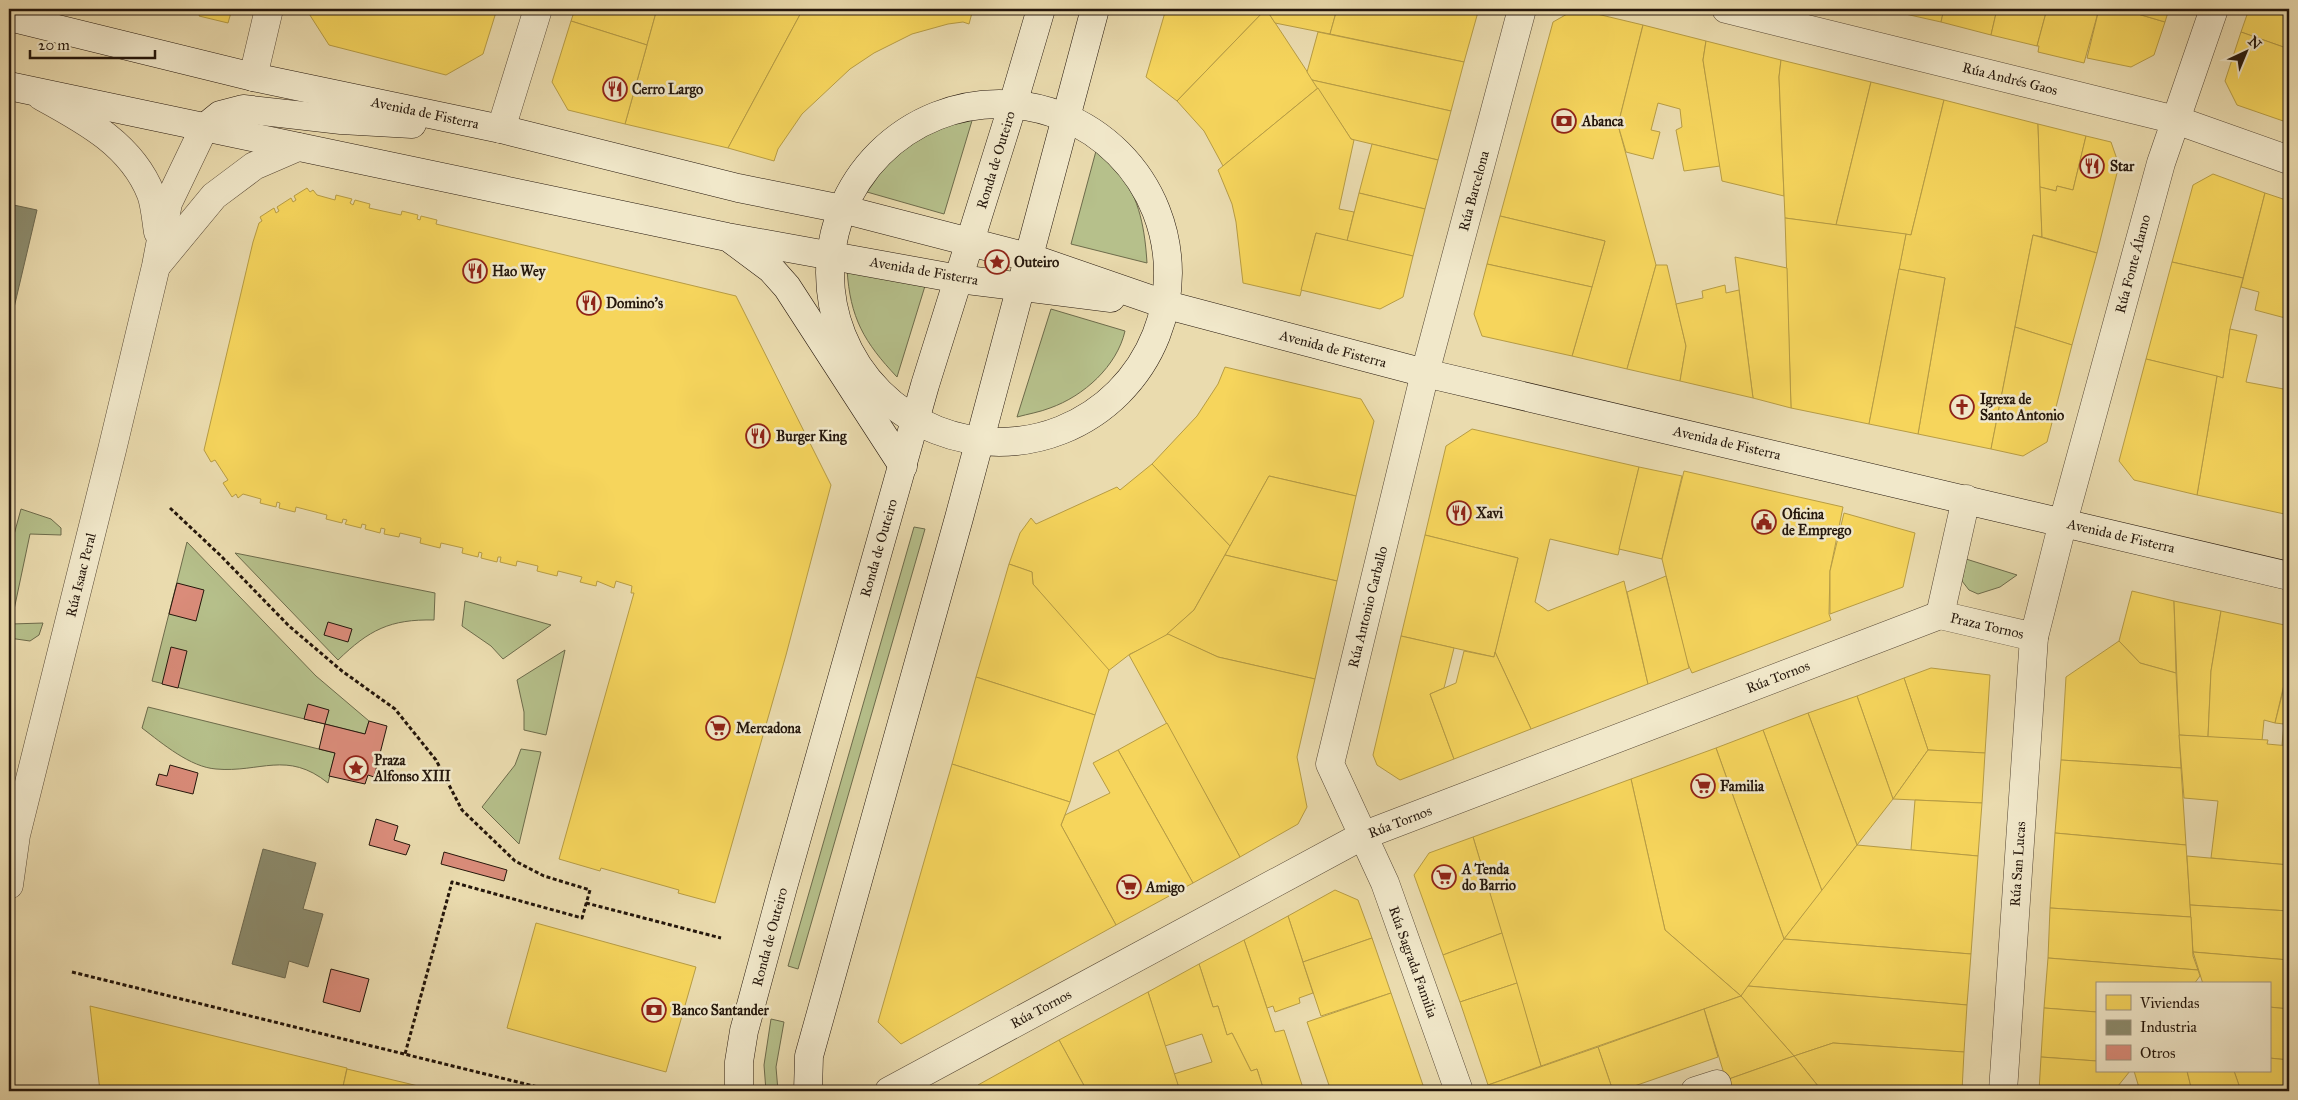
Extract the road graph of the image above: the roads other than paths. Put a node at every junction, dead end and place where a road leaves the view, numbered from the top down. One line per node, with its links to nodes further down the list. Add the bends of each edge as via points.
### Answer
1 (268, 9): 9 (street)
2 (538, 9): 15 (street)
3 (1041, 9): 11 (street, Ronda de Outeiro)
4 (1095, 9): 12 (street)
5 (1522, 9): 27 (street, Rúa Barcelona)
6 (1726, 9): 13 (street, Rúa Andrés Gaos)
7 (2214, 9): 13 (street, Rúa Fonte Álamo)
8 (9, 17): 9 (street, Avenida de Fisterra)
9 (253, 77): 15 (street, Avenida de Fisterra)
10 (19, 88): 14 (street, Avenida de Fisterra); 23 (street, Rúa Isaac Peral, via 83,119 120,146 137,167 152,194 158,232)
11 (1013, 104): 12 (street); 18 (street, via 973,105 923,121 883,148 862,172); 20 (street, Ronda de Outeiro)
12 (1064, 116): 22 (street); 26 (street, via 1093,132 1123,157 1146,190 1162,226 1169,267)
13 (2176, 120): 17 (street, Rúa Andrés Gaos); 32 (street, Rúa Fonte Álamo, via 2161,163)
14 (204, 128): 15 (street, via 220,115 243,109 341,120); 16 (street, Avenida de Fisterra); 23 (street, Rúa Isaac Peral, via 168,203)
15 (501, 129): 18 (street, Avenida de Fisterra, via 738,188)
16 (298, 147): 19 (street, Avenida de Fisterra); 23 (street, via 254,166 214,196)
17 (2289, 160)
18 (842, 209): 20 (street, Avenida de Fisterra); 21 (street)
19 (727, 236): 21 (street, Avenida de Fisterra); 30 (street, via 771,269 787,288)
20 (970, 242): 22 (street, Avenida de Fisterra); 24 (street, Ronda de Outeiro)
21 (830, 254): 24 (street, Avenida de Fisterra); 28 (street, via 831,294 848,350 884,397)
22 (1028, 257): 25 (street); 26 (street, Avenida de Fisterra)
23 (156, 266): 37 (street, Rúa Isaac Peral, via 18,826)
24 (959, 279): 25 (street, Avenida de Fisterra); 28 (street, Ronda de Outeiro)
25 (1019, 287): 26 (street, Avenida de Fisterra); 29 (street)
26 (1167, 305): 27 (street, Avenida de Fisterra); 29 (street, via 1148,355 1121,391 1085,419 1030,440)
27 (1424, 372): 31 (street, Avenida de Fisterra); 36 (street, Rúa Antonio Carballo, via 1330,764)
28 (916, 420): 29 (street, via 947,433); 30 (street, Ronda de Outeiro)
29 (978, 440): 39 (street, via 809,1056)
30 (903, 466): 38 (street, Ronda de Outeiro, via 744,1031)
31 (1966, 499): 32 (street, Avenida de Fisterra); 34 (street, Praza Tornos)
32 (2063, 522): 33 (street, Avenida de Fisterra); 35 (street, Praza Tornos)
33 (2289, 576)
34 (1940, 615): 35 (street, Praza Tornos); 36 (street, Rúa Tornos)
35 (2034, 637): 42 (street, Rúa San Lucas)
36 (1362, 836): 40 (street, Rúa Tornos); 41 (street, Rúa Sagrada Familia, via 1385,883)
37 (9, 886)
38 (739, 1091)
39 (808, 1091)
40 (889, 1091)
41 (1459, 1091)
42 (2003, 1091)

